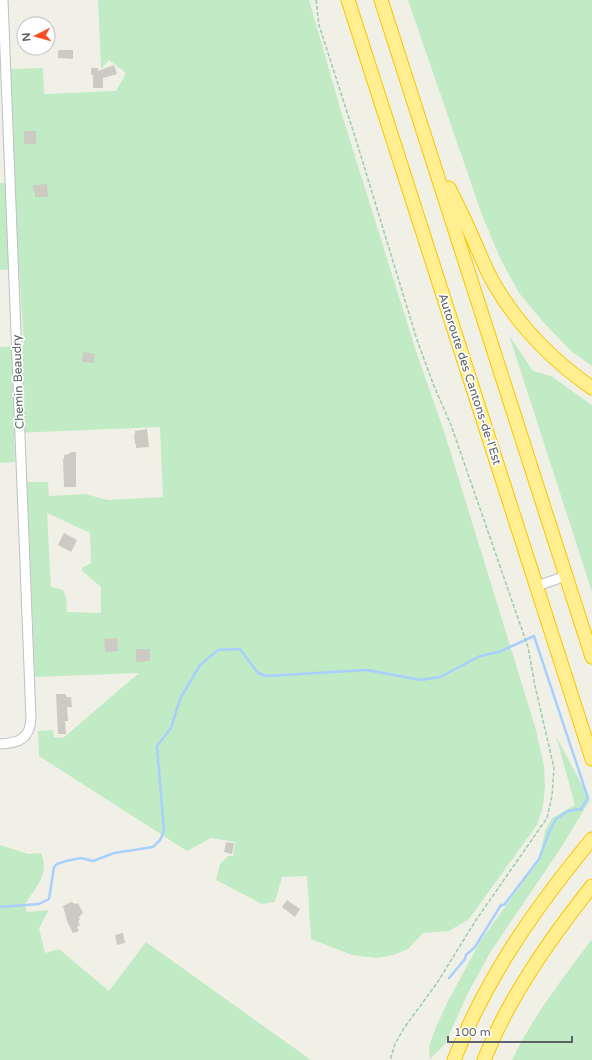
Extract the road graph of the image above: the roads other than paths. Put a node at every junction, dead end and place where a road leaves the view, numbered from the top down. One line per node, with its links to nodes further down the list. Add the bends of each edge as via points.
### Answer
1 (3, 0): 9 (street, Chemin Beaudry, via 31,718 28,732 24,737 13,743)
2 (348, 0): 7 (highway, Autoroute des Cantons-de-l'Est)
3 (382, 0): 4 (highway)
4 (429, 147): 5 (highway, via 502,297 539,343); 6 (highway)
5 (592, 388)
6 (566, 576): 7 (street); 8 (highway)
7 (537, 586): 10 (highway, Autoroute des Cantons-de-l'Est)
8 (592, 656)
9 (0, 744)
10 (592, 759)
11 (592, 839): 13 (highway, via 543,900 504,958 481,999)
12 (592, 886): 14 (highway, via 518,992 501,1021)
13 (454, 1060)
14 (484, 1060)

